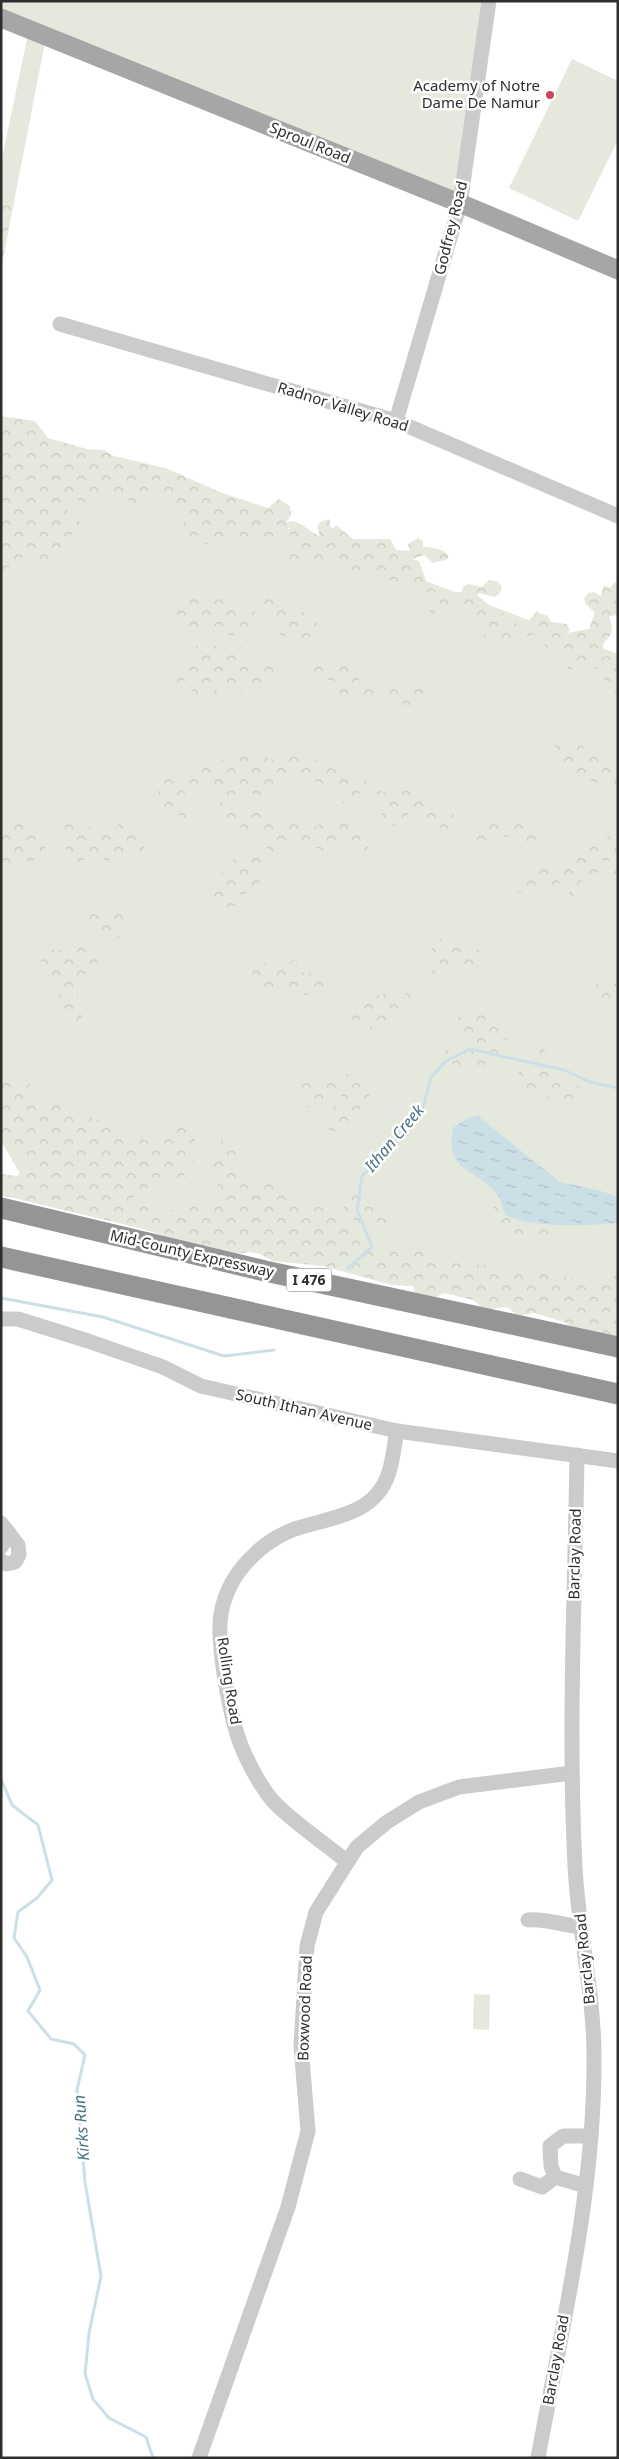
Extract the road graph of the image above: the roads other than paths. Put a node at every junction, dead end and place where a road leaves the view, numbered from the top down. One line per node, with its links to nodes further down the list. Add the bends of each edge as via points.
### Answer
1 (489, 1): 3 (street, Godfrey Road)
2 (1, 18): 3 (main road, Sproul Road)
3 (460, 204): 4 (main road, Sproul Road); 6 (street, Godfrey Road)
4 (618, 270)
5 (60, 324): 6 (street, Radnor Valley Road)
6 (396, 421): 7 (street, Radnor Valley Road)
7 (618, 516)
8 (1, 1208): 11 (highway, Mid-County Expressway / I 476, via 264,1271)
9 (1, 1257): 12 (highway)
10 (1, 1319): 13 (street, South Ithan Avenue, via 18,1319 88,1340 163,1367 200,1386)
11 (618, 1347)
12 (618, 1394)
13 (397, 1431): 14 (street, South Ithan Avenue); 20 (street, Rolling Road, via 389,1475 370,1502 352,1514 296,1528 257,1552 228,1589 221,1615 220,1645 237,1734 250,1765 273,1800)
14 (577, 1455): 15 (street, South Ithan Avenue); 19 (street, Barclay Road)
15 (618, 1461)
16 (5, 1528): 17 (street); 18 (street, via 18,1545 19,1555 15,1562 6,1564)
17 (1, 1547)
18 (1, 1560)
19 (572, 1773): 20 (street, Boxwood Road, via 459,1787 419,1802 387,1822 357,1847); 22 (street, Barclay Road, via 575,1869)
20 (346, 1861): 27 (street, Boxwood Road, via 316,1912 307,1946 301,2046 308,2131 288,2207)
21 (528, 1920): 22 (street, via 540,1918)
22 (582, 1927): 23 (street, Barclay Road, via 594,2057)
23 (590, 2136): 24 (street, via 564,2136 550,2146 550,2166); 26 (street, Barclay Road)
24 (555, 2177): 25 (street, via 542,2187); 26 (street)
25 (520, 2179)
26 (586, 2186): 28 (street, Barclay Road)
27 (199, 2458)
28 (538, 2458)

